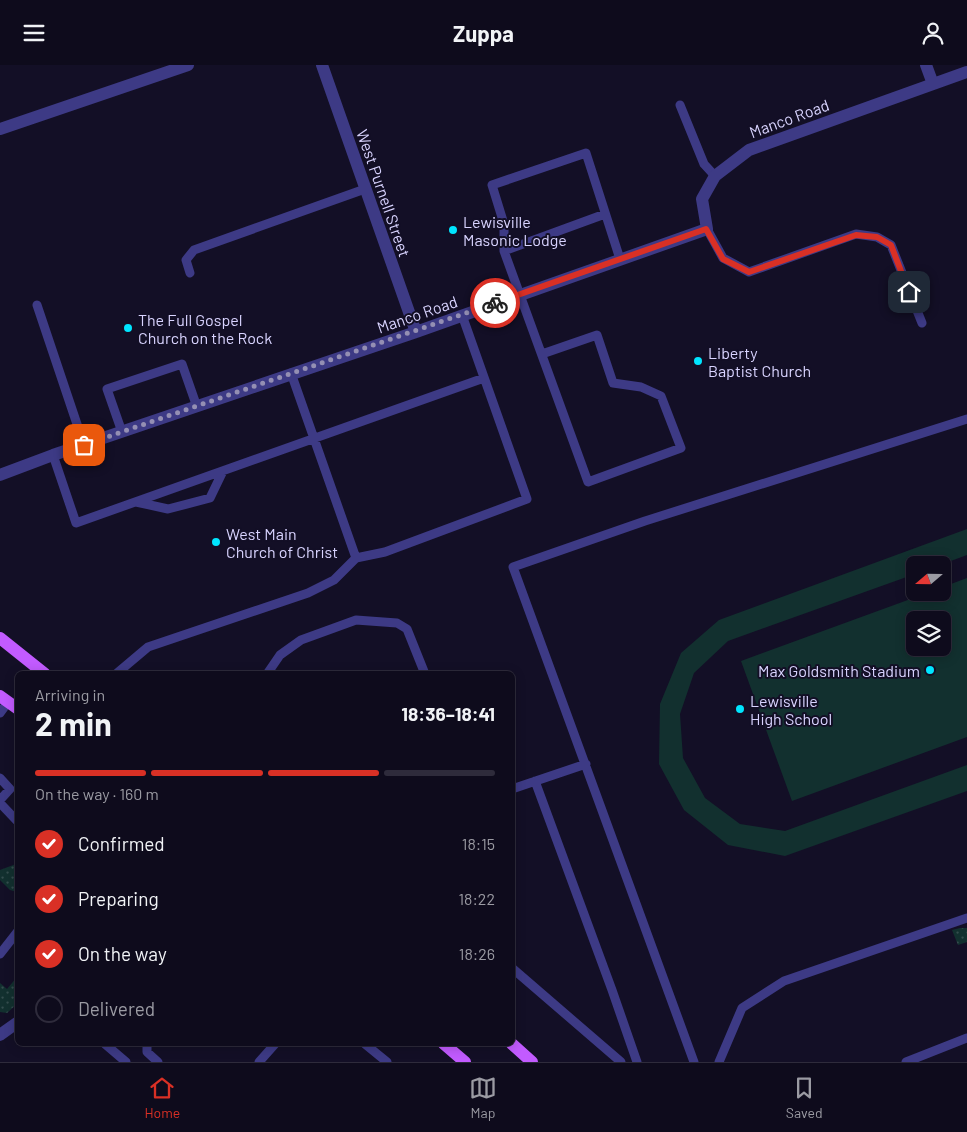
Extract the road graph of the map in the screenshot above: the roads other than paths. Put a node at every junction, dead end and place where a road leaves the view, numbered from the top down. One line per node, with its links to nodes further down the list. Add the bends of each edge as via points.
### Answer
1 (188, 65): 7 (street)
2 (322, 65): 9 (street, West Purnell Street)
3 (926, 65): 5 (street)
4 (967, 72): 5 (street, Manco Road)
5 (933, 84): 8 (street, Manco Road, via 749,150)
6 (680, 105): 8 (lane, via 704,164)
7 (0, 129)
8 (715, 176): 11 (street, Manco Road, via 702,199)
9 (365, 189): 14 (lane, via 194,250 186,260); 19 (street, West Purnell Street)
10 (606, 215): 12 (lane); 12 (lane, via 586,153 492,185 504,224); 13 (lane)
11 (706, 229): 13 (street, Manco Road); 18 (lane, via 723,259 749,272 856,235 877,237 891,245)
12 (504, 251): 15 (lane)
13 (620, 259): 15 (street, Manco Road)
14 (190, 273)
15 (520, 294): 17 (street, Manco Road); 20 (lane)
16 (37, 305): 27 (lane)
17 (462, 315): 19 (street, Manco Road); 22 (lane)
18 (922, 323)
19 (416, 331): 21 (street, Manco Road)
20 (542, 354): 20 (lane, via 588,482 682,448 661,396 641,387 614,383 597,335)
21 (291, 373): 23 (street, Manco Road); 26 (lane)
22 (484, 378): 26 (lane); 32 (lane, via 527,499 385,552)
23 (197, 407): 25 (street, Manco Road); 25 (lane, via 182,364 107,389)
24 (967, 419): 40 (lane, via 645,521 513,567)
25 (122, 432): 27 (street, Manco Road)
26 (314, 438): 29 (lane); 32 (lane)
27 (84, 445): 28 (street, Manco Road)
28 (53, 455): 30 (street, Manco Road); 31 (lane, via 76,523)
29 (223, 471): 31 (lane); 31 (lane, via 210,498 168,509)
30 (0, 475)
31 (136, 502)
32 (356, 558): 35 (lane, via 334,580 317,589 148,647)
33 (0, 638): 34 (main road)
34 (41, 671)
35 (120, 671)
36 (269, 671): 37 (lane, via 280,655 301,641 363,621 397,623 407,629)
37 (424, 671)
38 (8, 702): 39 (lane)
39 (0, 713)
40 (586, 763): 42 (lane); 67 (lane)
41 (0, 778): 44 (lane, via 10,789)
42 (535, 781): 43 (lane); 66 (lane)
43 (515, 788)
44 (0, 801): 45 (lane)
45 (15, 818)
46 (967, 918): 68 (lane, via 784,981 742,1008)
47 (15, 935): 48 (lane)
48 (0, 954)
49 (515, 971): 65 (lane)
50 (15, 1024): 51 (street)
51 (0, 1035)
52 (967, 1038): 69 (lane)
53 (107, 1046): 60 (lane)
54 (147, 1046): 61 (lane, via 147,1052)
55 (273, 1046): 59 (lane)
56 (367, 1046): 62 (lane)
57 (446, 1046): 63 (main road)
58 (514, 1046): 64 (main road)
59 (264, 1060)
60 (126, 1062)
61 (158, 1062)
62 (387, 1062)
63 (465, 1062)
64 (532, 1062)
65 (621, 1062)
66 (636, 1062)
67 (694, 1062)
68 (719, 1062)
69 (906, 1062)

